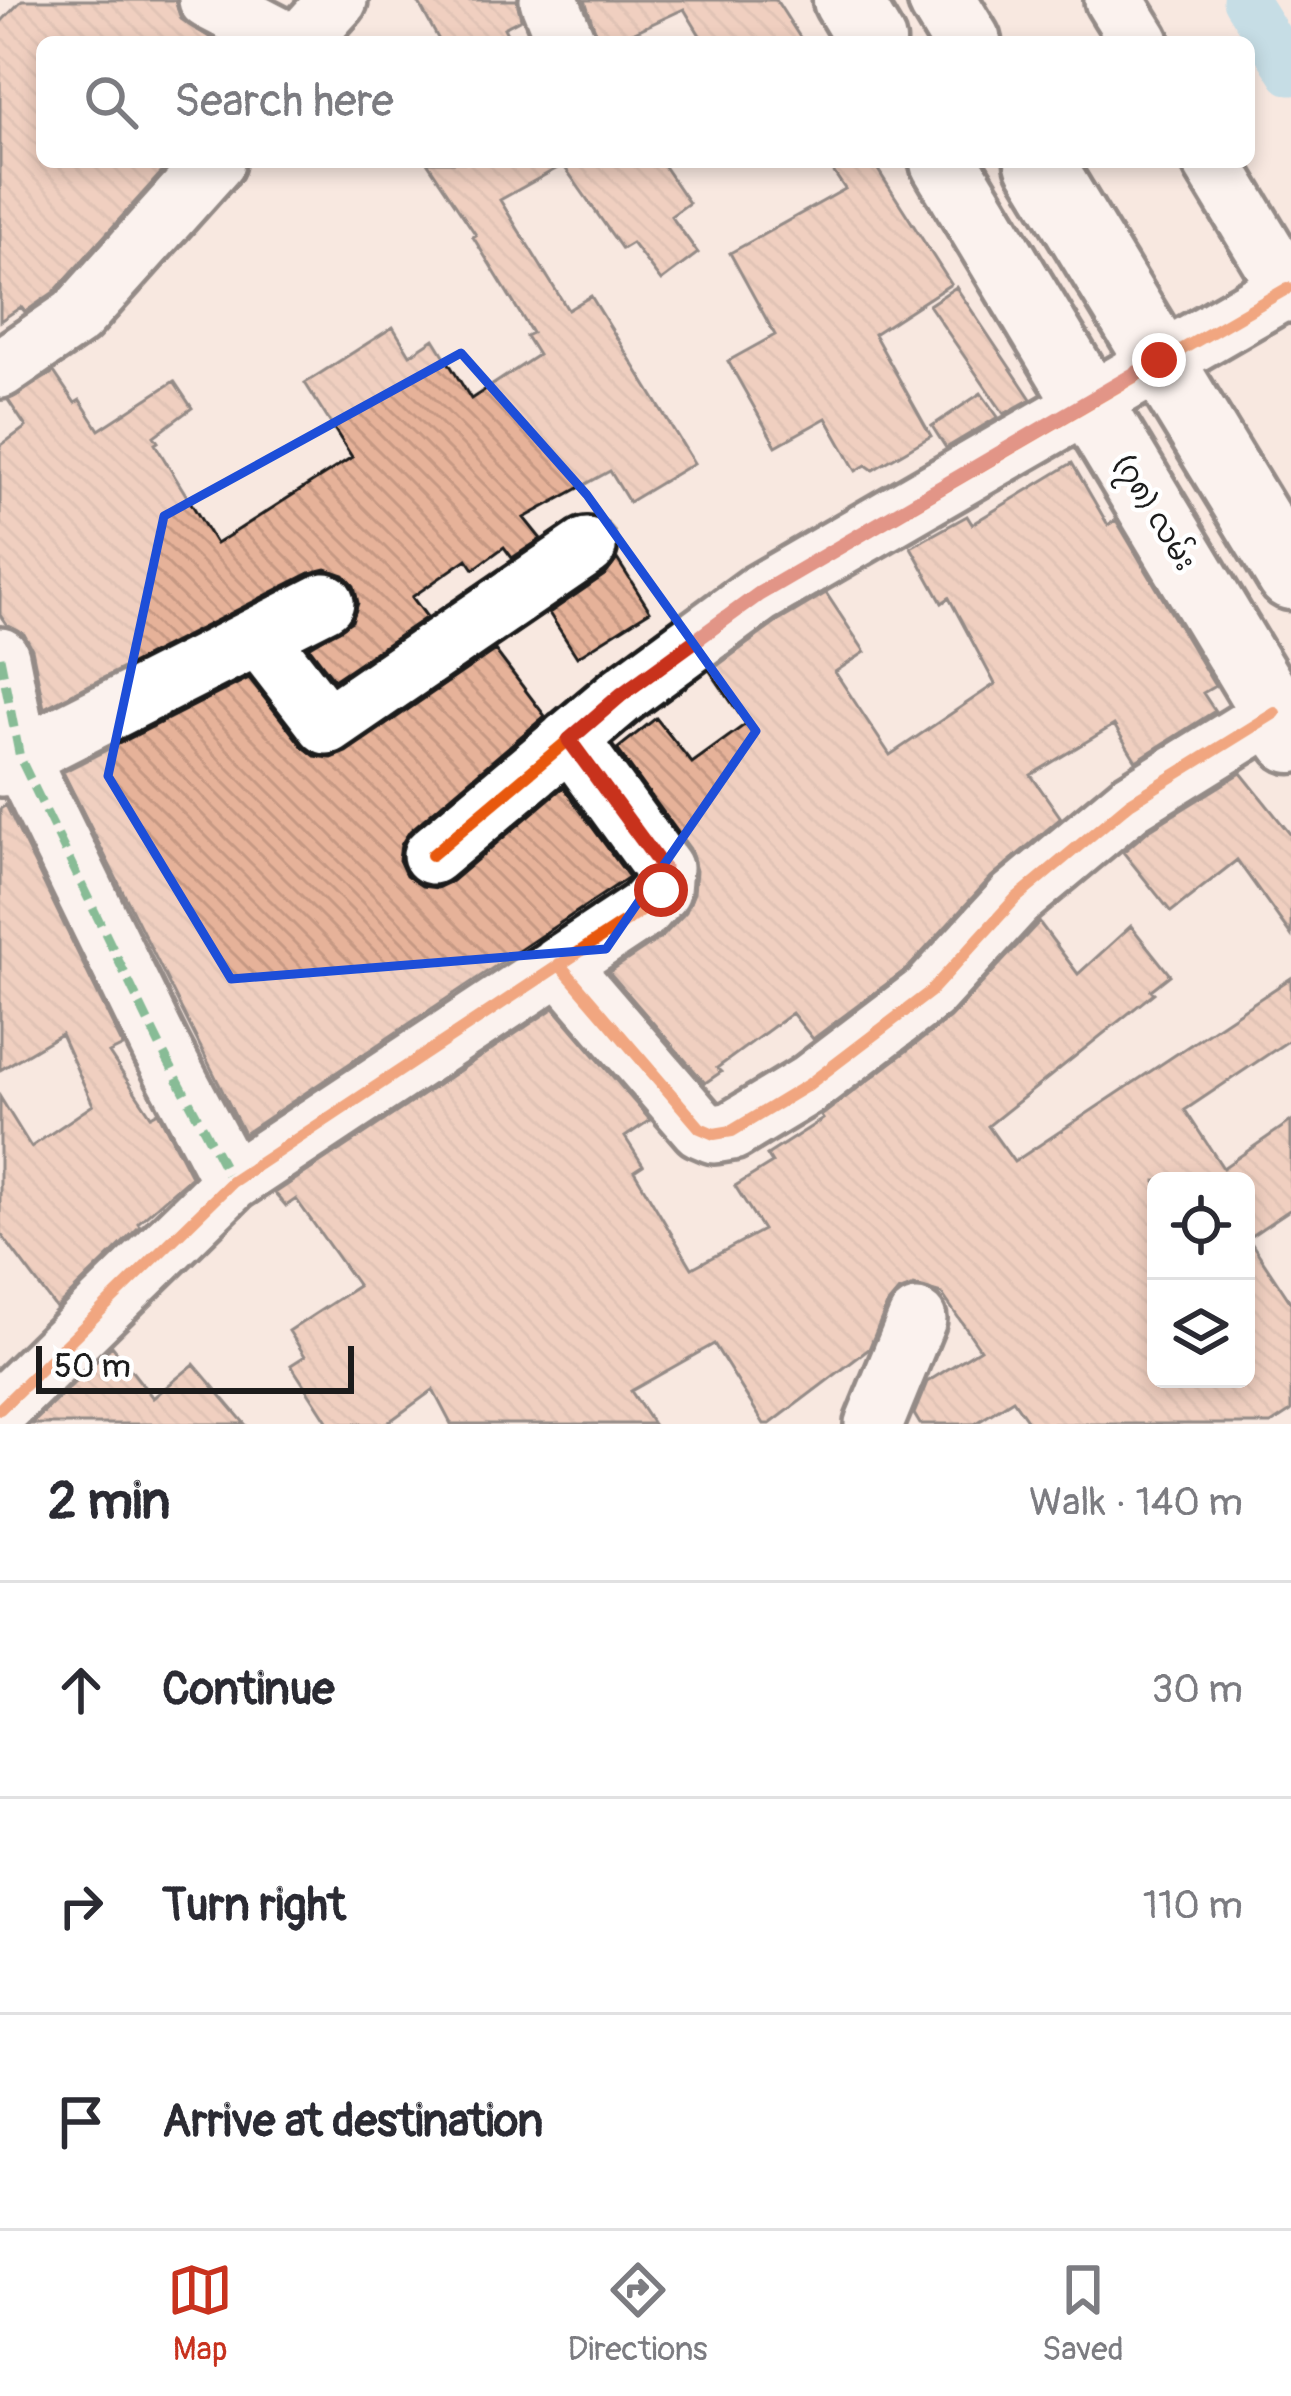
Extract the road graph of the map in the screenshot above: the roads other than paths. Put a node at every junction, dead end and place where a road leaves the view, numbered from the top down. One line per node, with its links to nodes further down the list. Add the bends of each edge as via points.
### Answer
1 (208, 0): 7 (street)
2 (338, 0): 8 (street)
3 (549, 0): 9 (street)
4 (847, 0): 10 (main road)
5 (942, 0): 11 (main road)
6 (1114, 0): 12 (street)
7 (278, 36)
8 (305, 36)
9 (564, 36)
10 (868, 36)
11 (963, 36)
12 (1136, 36)
13 (210, 168): 19 (street, via 76,317)
14 (948, 168): 20 (main road, (၇၈) လမ်း)
15 (1044, 168): 18 (main road)
16 (1216, 168): 17 (street)
17 (1290, 290): 18 (street)
18 (1159, 360): 20 (street); 22 (main road)
19 (0, 369)
20 (1089, 403): 26 (main road, (၇၈) လမ်း); 27 (street, via 759,594)
21 (587, 547): 24 (street, via 328,725)
22 (1291, 576)
23 (325, 602): 24 (street)
24 (259, 637): 28 (street)
25 (0, 657): 28 (street)
26 (1283, 726): 30 (street, via 1130,803 1015,899 930,992 733,1131 700,1128)
27 (569, 740): 29 (street); 30 (street, via 663,868 661,890 644,909)
28 (10, 762): 31 (street)
29 (432, 855)
30 (559, 964): 31 (street)
31 (232, 1182): 33 (street)
32 (917, 1319): 34 (street)
33 (0, 1409)
34 (874, 1424)

